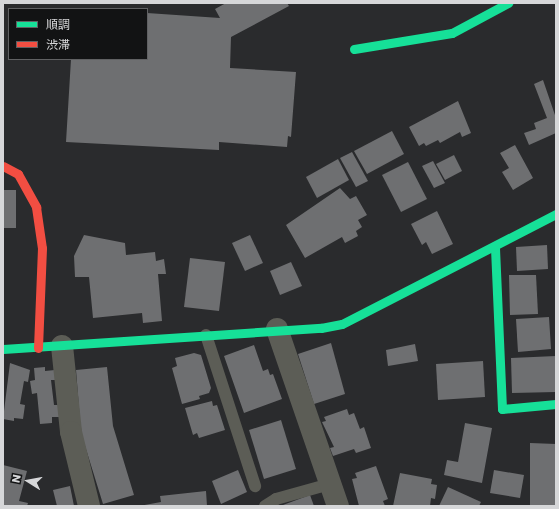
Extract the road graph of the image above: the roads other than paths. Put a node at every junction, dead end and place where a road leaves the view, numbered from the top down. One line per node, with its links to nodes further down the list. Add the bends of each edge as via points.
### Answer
1 (508, 3): 2 (street, via 452,33)
2 (354, 49)
3 (3, 166): 9 (street, via 18,174 36,206 42,248)
4 (556, 214): 5 (street)
5 (495, 248): 6 (street, via 342,324); 11 (street, via 502,409)
6 (277, 329): 7 (street); 12 (street)
7 (206, 335): 8 (street); 13 (lane)
8 (62, 346): 9 (street); 14 (street, via 71,432)
9 (38, 348): 10 (street)
10 (3, 349)
11 (556, 404)
12 (330, 484): 15 (lane, via 276,499); 16 (street)
13 (255, 486)
14 (89, 506)
15 (265, 506)
16 (338, 506)

